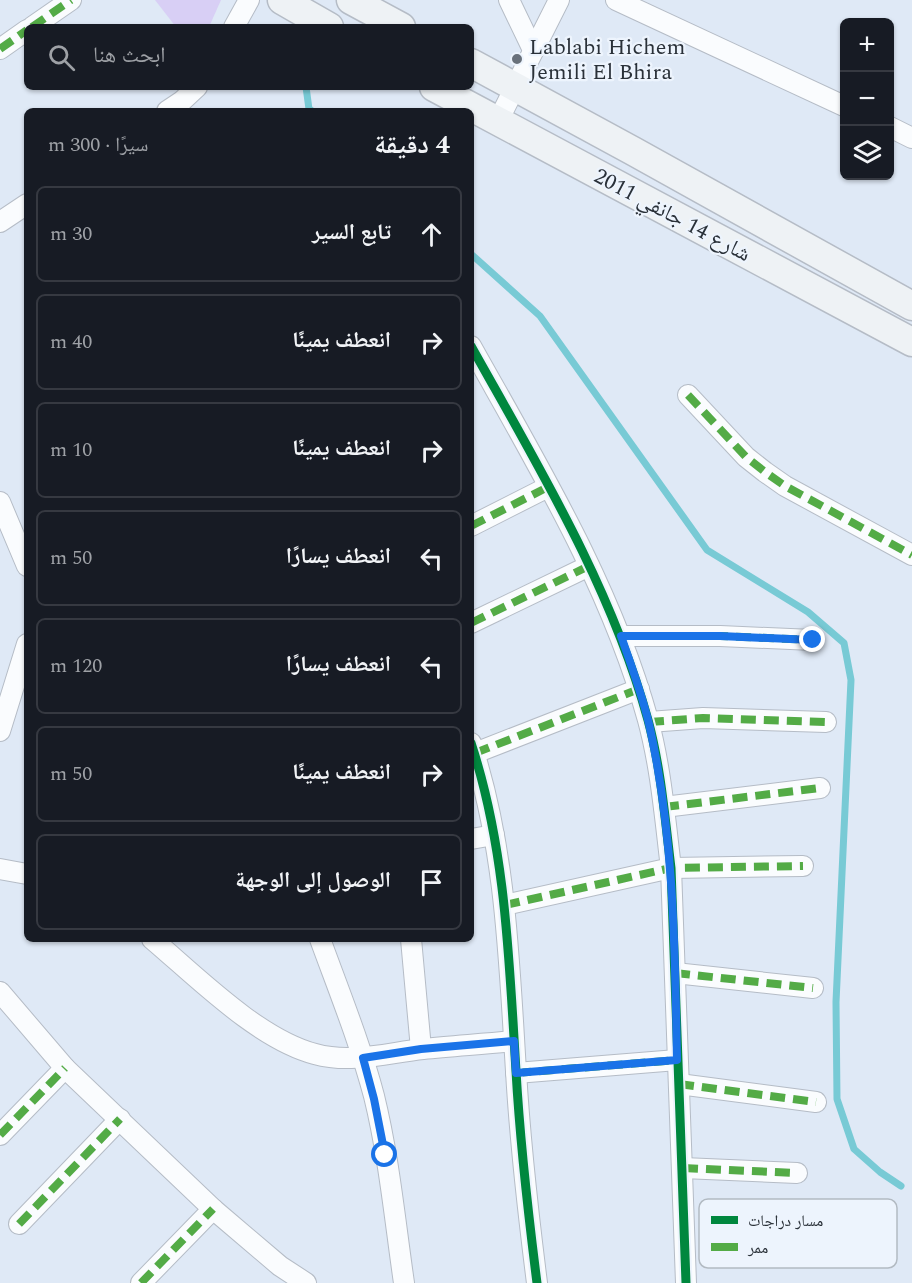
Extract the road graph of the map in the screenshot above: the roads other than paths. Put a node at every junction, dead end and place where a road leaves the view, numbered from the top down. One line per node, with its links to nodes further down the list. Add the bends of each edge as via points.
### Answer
1 (71, 0): 8 (street)
2 (249, 0): 9 (street)
3 (282, 0): 10 (main road)
4 (351, 0): 11 (main road)
5 (509, 0): 14 (street)
6 (559, 0): 14 (street)
7 (616, 0): 19 (street)
8 (36, 24)
9 (236, 24)
10 (324, 24)
11 (395, 24)
12 (24, 32): 13 (street)
13 (0, 49)
14 (533, 50): 16 (street)
15 (474, 65): 16 (main road, شارع 14 جانفي 2011)
16 (514, 86): 23 (street); 28 (main road, شارع 14 جانفي 2011)
17 (194, 90): 20 (street)
18 (440, 90): 21 (main road, شارع 14 جانفي 2011)
19 (840, 104)
20 (178, 108)
21 (474, 108)
22 (474, 108): 23 (main road, شارع 14 جانفي 2011)
23 (498, 121): 29 (main road, شارع 14 جانفي 2011)
24 (894, 129): 25 (street)
25 (912, 138)
26 (24, 206): 27 (street)
27 (0, 222)
28 (912, 306)
29 (912, 342)
30 (474, 351): 32 (street)
31 (688, 395): 35 (street, via 765,472)
32 (548, 487): 34 (street); 37 (street)
33 (0, 502): 36 (street)
34 (474, 524)
35 (912, 555)
36 (24, 559)
37 (589, 566): 38 (street); 39 (street)
38 (474, 622)
39 (621, 636): 40 (street); 42 (street)
40 (813, 640)
41 (24, 654): 45 (street)
42 (639, 689): 43 (street); 46 (street)
43 (649, 722): 44 (street, via 703,718); 49 (street)
44 (826, 722)
45 (0, 731)
46 (474, 748)
47 (474, 751): 50 (street)
48 (820, 788): 49 (street)
49 (664, 807): 53 (street)
50 (494, 835): 51 (street); 56 (street)
51 (474, 838)
52 (803, 866): 53 (street)
53 (670, 868): 56 (street); 60 (street)
54 (0, 869): 55 (street)
55 (24, 873)
56 (505, 905): 63 (street)
57 (156, 942): 65 (street, via 278,1040 317,1054)
58 (321, 942): 65 (street)
59 (411, 942): 64 (street)
60 (675, 973): 61 (street); 66 (street)
61 (813, 988)
62 (0, 992): 67 (street)
63 (514, 1041): 64 (street); 68 (street)
64 (421, 1049): 65 (street)
65 (363, 1058): 79 (street, via 381,1132)
66 (677, 1060): 68 (street); 69 (street)
67 (65, 1068): 71 (street); 72 (street)
68 (516, 1073): 80 (street)
69 (678, 1084): 70 (street); 73 (street)
70 (816, 1102)
71 (120, 1119): 75 (street); 76 (street)
72 (0, 1135)
73 (683, 1168): 74 (street); 81 (street)
74 (797, 1173)
75 (213, 1209): 77 (street); 78 (street)
76 (19, 1224)
77 (141, 1283)
78 (306, 1283)
79 (404, 1283)
80 (537, 1283)
81 (686, 1283)

